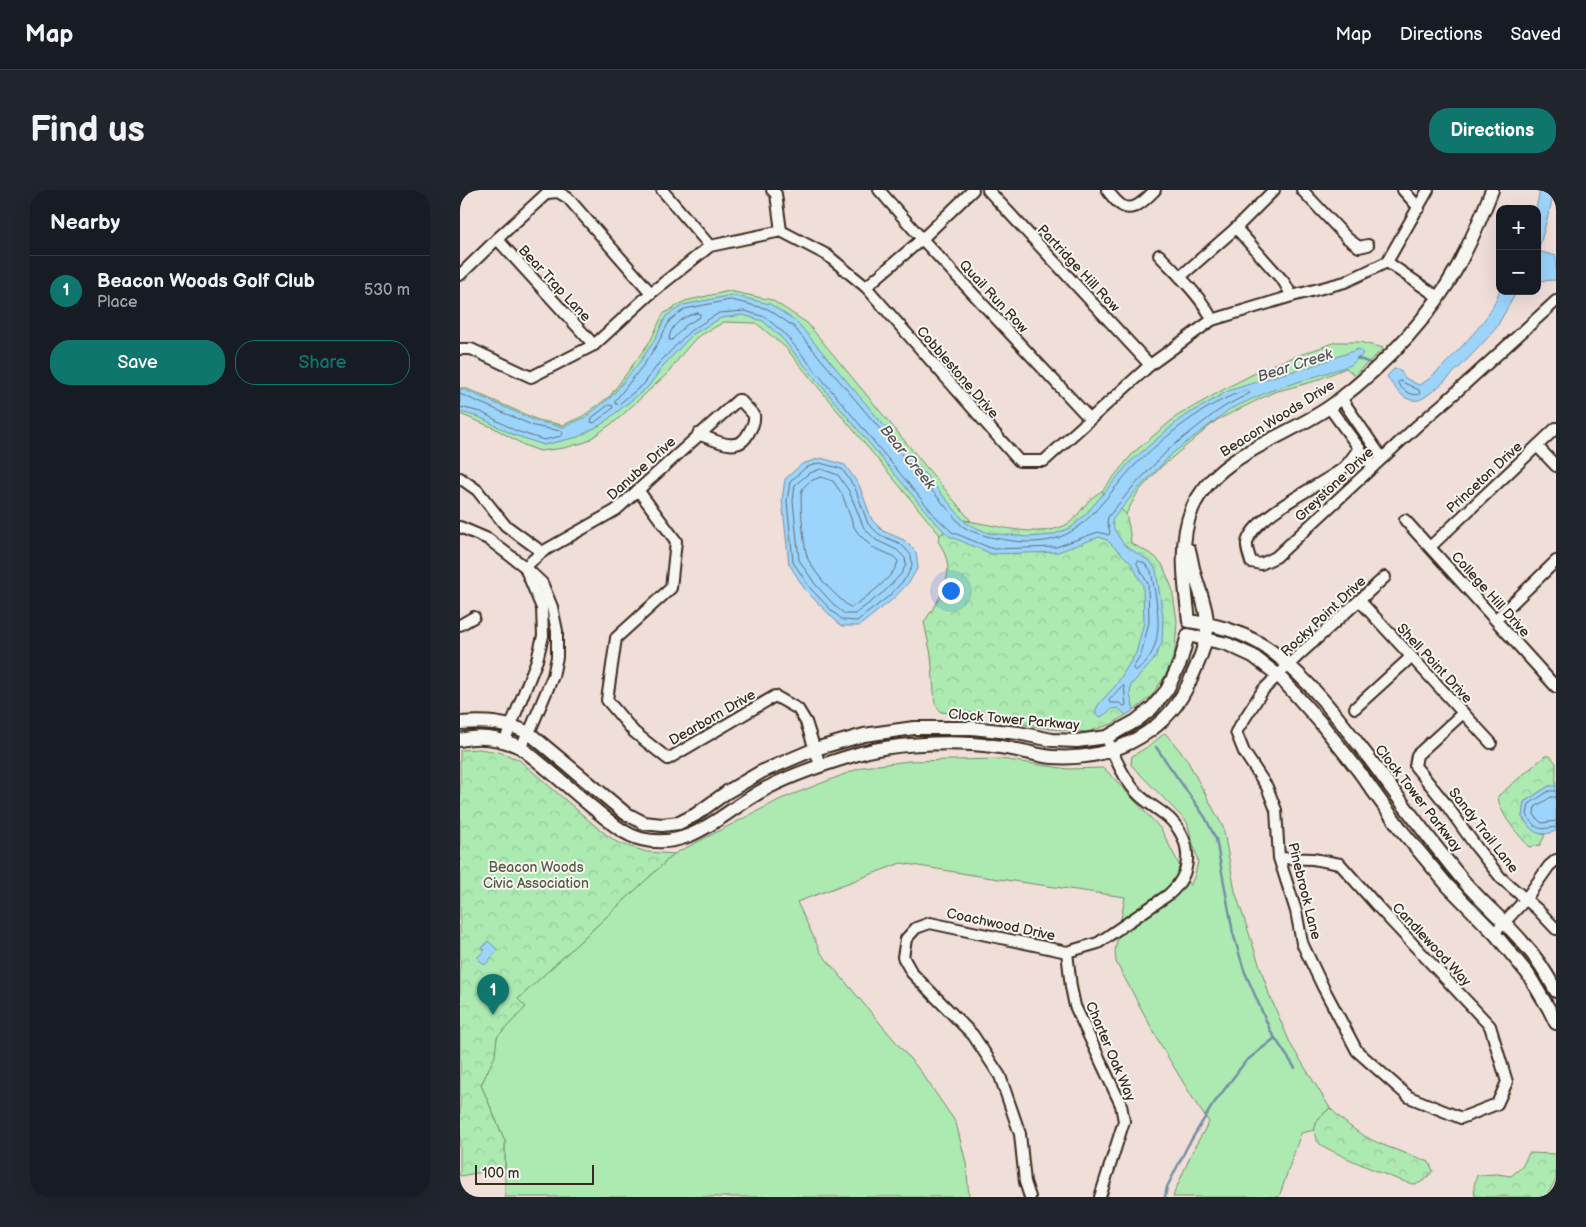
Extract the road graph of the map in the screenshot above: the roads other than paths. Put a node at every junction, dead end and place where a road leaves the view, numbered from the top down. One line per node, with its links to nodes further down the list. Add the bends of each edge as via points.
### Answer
1 (662, 190): 18 (street)
2 (772, 190): 15 (street, via 776,194)
3 (879, 190): 17 (street, Quail Run Row)
4 (973, 190): 17 (street)
5 (988, 190): 32 (street, Partridge Hill Row)
6 (1107, 190): 7 (street, via 1122,206 1129,208 1140,204)
7 (1155, 190)
8 (1274, 190): 14 (street)
9 (1302, 190): 19 (street, via 1348,238 1359,247)
10 (1403, 190): 13 (street)
11 (1428, 190): 13 (street)
12 (1492, 190): 27 (street, Beacon Woods Drive, via 1457,266)
13 (1419, 208): 21 (street)
14 (1236, 228): 23 (street); 26 (street, via 1284,282)
15 (781, 230): 18 (street); 24 (street, Cobblestone Drive, via 826,255)
16 (497, 239): 22 (street); 25 (street, via 548,193 558,192 568,198); 30 (street, Bear Trap Lane)
17 (922, 239): 24 (street); 35 (street, Quail Run Row)
18 (710, 246): 25 (street)
19 (1368, 246)
20 (1159, 256): 23 (street)
21 (1387, 262): 26 (street, Cobblestone Drive, via 1345,282); 27 (street)
22 (460, 275)
23 (1180, 277): 29 (street)
24 (866, 288): 35 (street, Cobblestone Drive, via 1019,461 1044,461)
25 (652, 293): 30 (street)
26 (1292, 296): 29 (street, Cobblestone Drive)
27 (1438, 297): 33 (street, Beacon Woods Drive, via 1390,355)
28 (1556, 301): 40 (street, Greystone Drive)
29 (1212, 320): 32 (street, Cobblestone Drive)
30 (594, 345): 31 (street, via 531,377 471,350)
31 (460, 349)
32 (1150, 365): 35 (street, Cobblestone Drive)
33 (1341, 398): 34 (street, Beacon Woods Drive); 40 (street)
34 (1329, 407): 39 (street); 47 (street, Beacon Woods Drive, via 1232,460 1208,484 1192,508)
35 (1090, 419)
36 (1556, 428): 38 (street, Princeton Drive)
37 (698, 434): 37 (street, Danube Drive, via 738,400 754,415 752,428 740,444 723,444); 44 (street, Danube Drive)
38 (1537, 446): 41 (street); 48 (street, Princeton Drive)
39 (1359, 448): 42 (street); 42 (street, Greystone Drive, via 1342,469 1286,504 1253,530 1247,544 1250,562 1261,564 1276,557)
40 (1382, 458): 42 (street, Greystone Drive)
41 (1556, 466)
42 (1373, 467)
43 (460, 478): 49 (street, via 477,490 505,525)
44 (638, 490): 49 (street, Danube Drive, via 616,510); 77 (street, Dearborn Drive, via 676,541 671,588 616,638 607,700 634,732 668,758 776,696 798,709)
45 (1405, 520): 48 (street, College Hill Drive)
46 (460, 527): 51 (street, via 488,539)
47 (1186, 530): 56 (street, Beacon Woods Drive, via 1184,569); 57 (street, Beacon Woods Drive)
48 (1430, 547): 55 (street, College Hill Drive)
49 (542, 552): 51 (street, Danube Drive)
50 (1556, 562): 55 (street)
51 (525, 567): 68 (street, via 542,608 543,636); 70 (street, via 542,582 557,631 553,676)
52 (1386, 577): 53 (street, Rocky Point Drive)
53 (1360, 600): 61 (street, Shell Point Drive); 62 (street, Rocky Point Drive)
54 (474, 617): 58 (street)
55 (1496, 619): 64 (street, College Hill Drive)
56 (1188, 621): 57 (street, Clock Tower Parkway); 59 (street, Beacon Woods Drive)
57 (1207, 624): 60 (street, Beacon Woods Drive); 62 (street, Clock Tower Parkway, via 1247,636)
58 (460, 626)
59 (1188, 635): 60 (street); 71 (street, Clock Tower Parkway, via 1180,664 1167,690 1136,721)
60 (1205, 638): 63 (street, via 1253,656); 78 (street, Clock Tower Parkway, via 1196,670 1181,699 1145,735)
61 (1411, 657): 65 (street); 66 (street, Shell Point Drive)
62 (1289, 665): 63 (street, Rocky Point Drive); 83 (street, Clock Tower Parkway, via 1329,706 1416,822 1463,880)
63 (1279, 676): 80 (street, Pinebrook Lane, via 1263,690 1236,732 1276,810); 85 (street, via 1326,729 1448,886)
64 (1556, 687)
65 (1355, 708)
66 (1463, 713): 74 (street, Shell Point Drive); 82 (street, Sandy Trail Lane, via 1417,755 1415,766 1501,878)
67 (460, 723): 68 (street, Clock Tower Parkway, via 483,721)
68 (512, 725): 70 (street, Clock Tower Parkway); 73 (street)
69 (914, 728): 71 (street, Clock Tower Parkway, via 972,728 1052,740); 75 (street); 77 (street, Clock Tower Parkway, via 864,735)
70 (529, 732): 76 (street); 77 (street, Clock Tower Parkway, via 625,813 644,823 662,825 679,823 761,772)
71 (1107, 737): 78 (street)
72 (460, 740): 73 (street, Clock Tower Parkway)
73 (505, 740): 76 (street, Clock Tower Parkway)
74 (1491, 743)
75 (915, 745): 78 (street, Clock Tower Parkway, via 971,744 1050,757 1078,758); 79 (street, Clock Tower Parkway, via 867,751)
76 (520, 747): 79 (street, Clock Tower Parkway, via 616,827 639,839 662,842 703,830 768,787)
77 (815, 749): 79 (street, Dearborn Drive)
78 (1112, 751): 86 (street, via 1118,766 1137,793 1179,830 1187,853 1186,869 1183,879 1168,895 1098,943)
79 (820, 765)
80 (1280, 858): 89 (street, Candlewood Way, via 1340,864 1490,1026 1507,1082); 89 (street, Pinebrook Lane, via 1302,943 1357,1051 1409,1097 1461,1118)
81 (1556, 860): 82 (street)
82 (1526, 900): 83 (street); 84 (street, Sandy Trail Lane)
83 (1504, 923): 85 (street); 87 (street, Clock Tower Parkway, via 1545,971)
84 (1556, 930)
85 (1495, 934): 88 (street, via 1528,974)
86 (1067, 952): 90 (street, Coachwood Drive, via 930,923 916,928 906,939 903,957 912,972 974,1035 1000,1076 1020,1134 1025,1182); 91 (street, Charter Oak Way, via 1075,1006 1121,1105 1124,1121)
87 (1556, 991)
88 (1556, 1024)
89 (1497, 1104)
90 (1030, 1197)
91 (1100, 1197)

